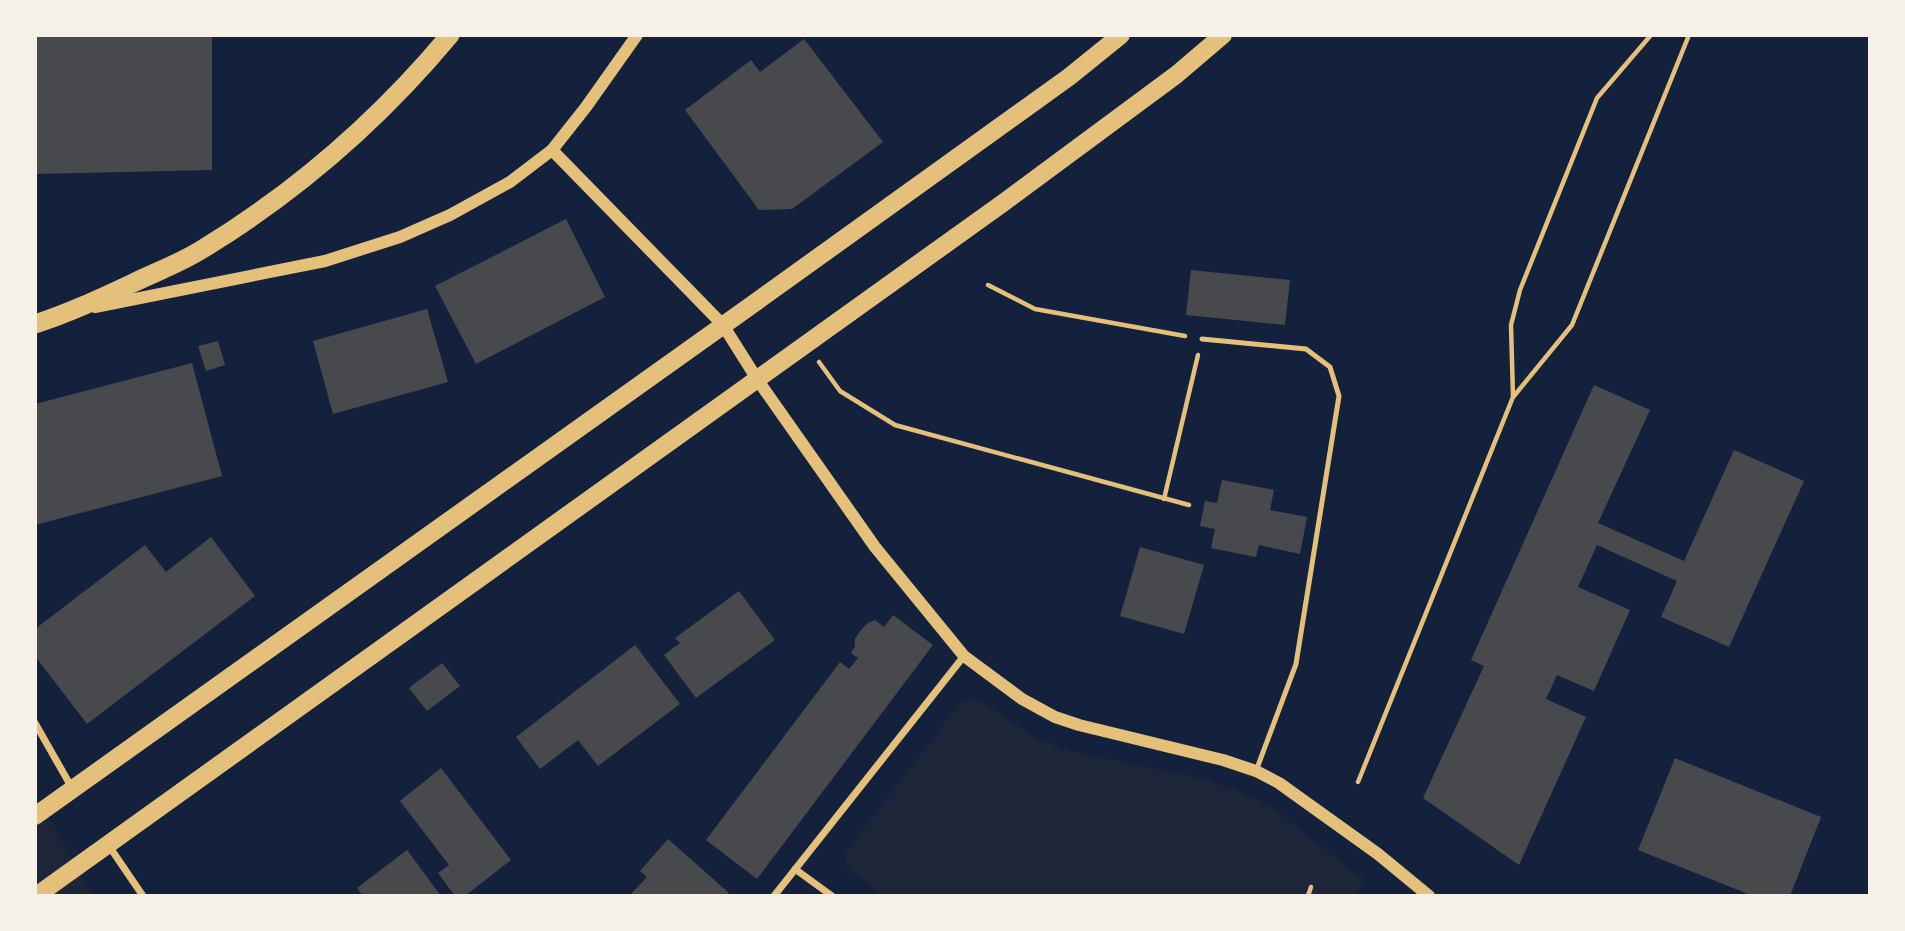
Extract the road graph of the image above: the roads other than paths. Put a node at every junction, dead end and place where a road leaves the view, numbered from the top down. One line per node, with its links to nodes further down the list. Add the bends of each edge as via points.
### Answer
1 (450, 35): 6 (highway, via 366,125 288,192 198,252)
2 (637, 35): 5 (street)
3 (1121, 35): 8 (main road)
4 (1223, 35): 10 (main road, via 1003,203)
5 (552, 150): 6 (street, via 510,182 400,237 325,261); 8 (street)
6 (71, 312): 7 (highway)
7 (35, 324)
8 (723, 325): 10 (street); 14 (main road)
9 (1202, 339): 13 (lane, via 1306,349 1330,367 1339,396 1296,664)
10 (758, 379): 11 (street, via 874,547); 16 (main road)
11 (964, 656): 13 (street, via 1055,717); 17 (street)
12 (35, 723): 14 (street)
13 (1256, 771): 22 (street, via 1378,854)
14 (72, 788): 15 (main road)
15 (35, 816)
16 (109, 845): 18 (main road); 19 (street)
17 (795, 869): 20 (street); 21 (street)
18 (36, 896)
19 (143, 896)
20 (774, 896)
21 (832, 896)
22 (1429, 896)

